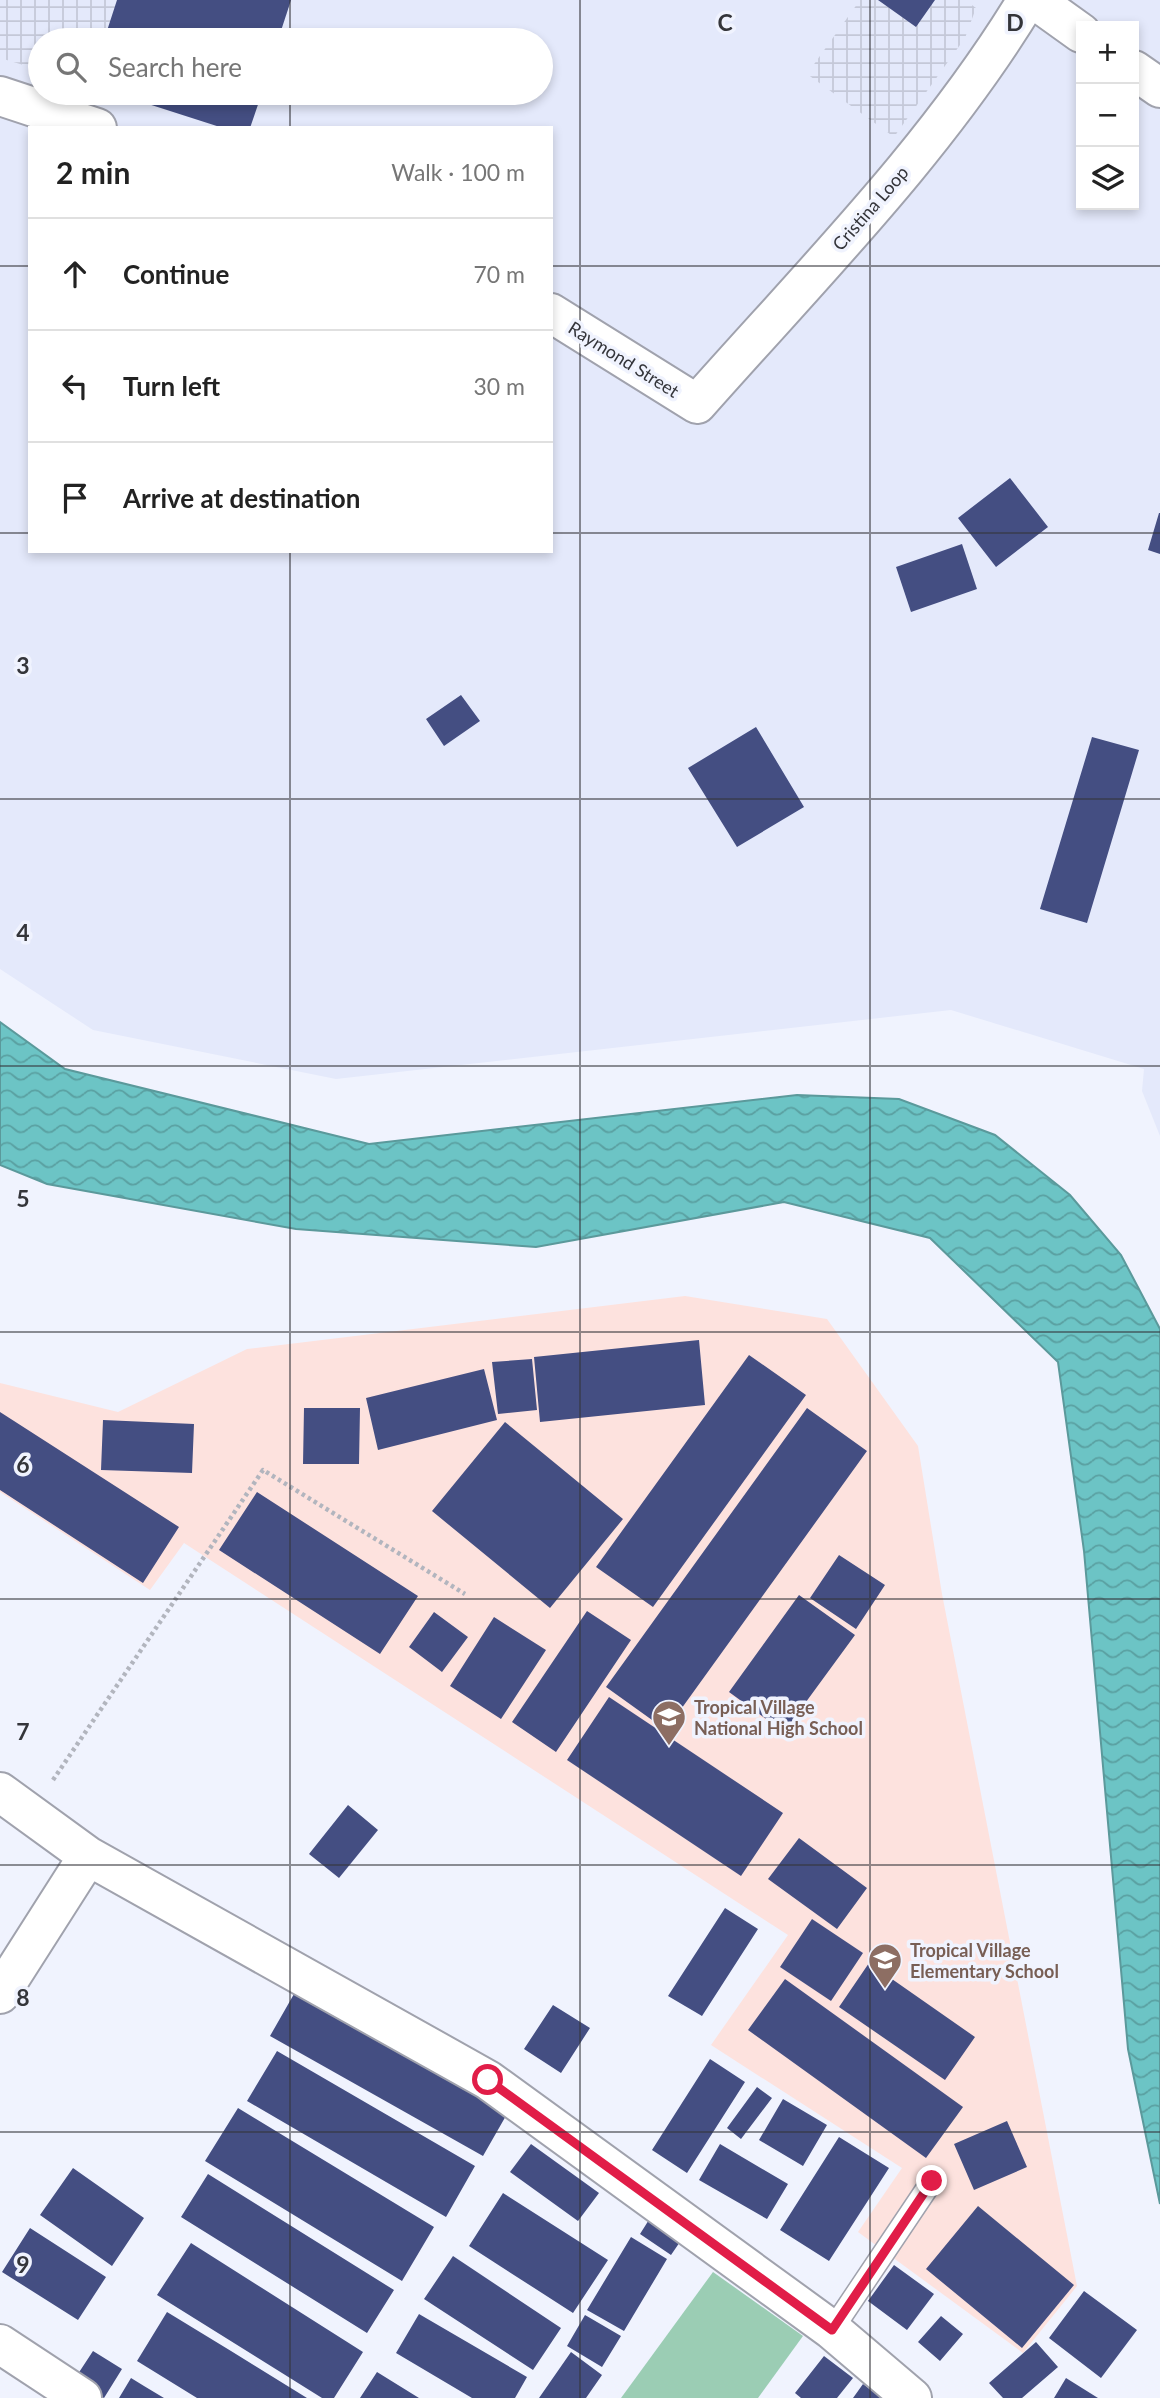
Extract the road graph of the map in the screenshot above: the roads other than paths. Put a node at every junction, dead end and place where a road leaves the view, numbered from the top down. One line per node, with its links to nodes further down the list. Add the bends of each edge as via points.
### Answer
1 (1027, 0): 9 (street, Cristina Loop, via 947,120)
2 (1035, 0): 3 (street)
3 (1076, 29)
4 (1139, 73): 5 (street)
5 (1160, 88)
6 (0, 96): 7 (street)
7 (91, 126)
8 (553, 314): 9 (street, Raymond Street)
9 (697, 404)
10 (0, 1792): 11 (street)
11 (88, 1856): 12 (street); 14 (street, via 488,2080)
12 (0, 1994)
13 (932, 2181): 14 (lane)
14 (832, 2330): 17 (street)
15 (0, 2344): 16 (street)
16 (82, 2398)
17 (912, 2398)

